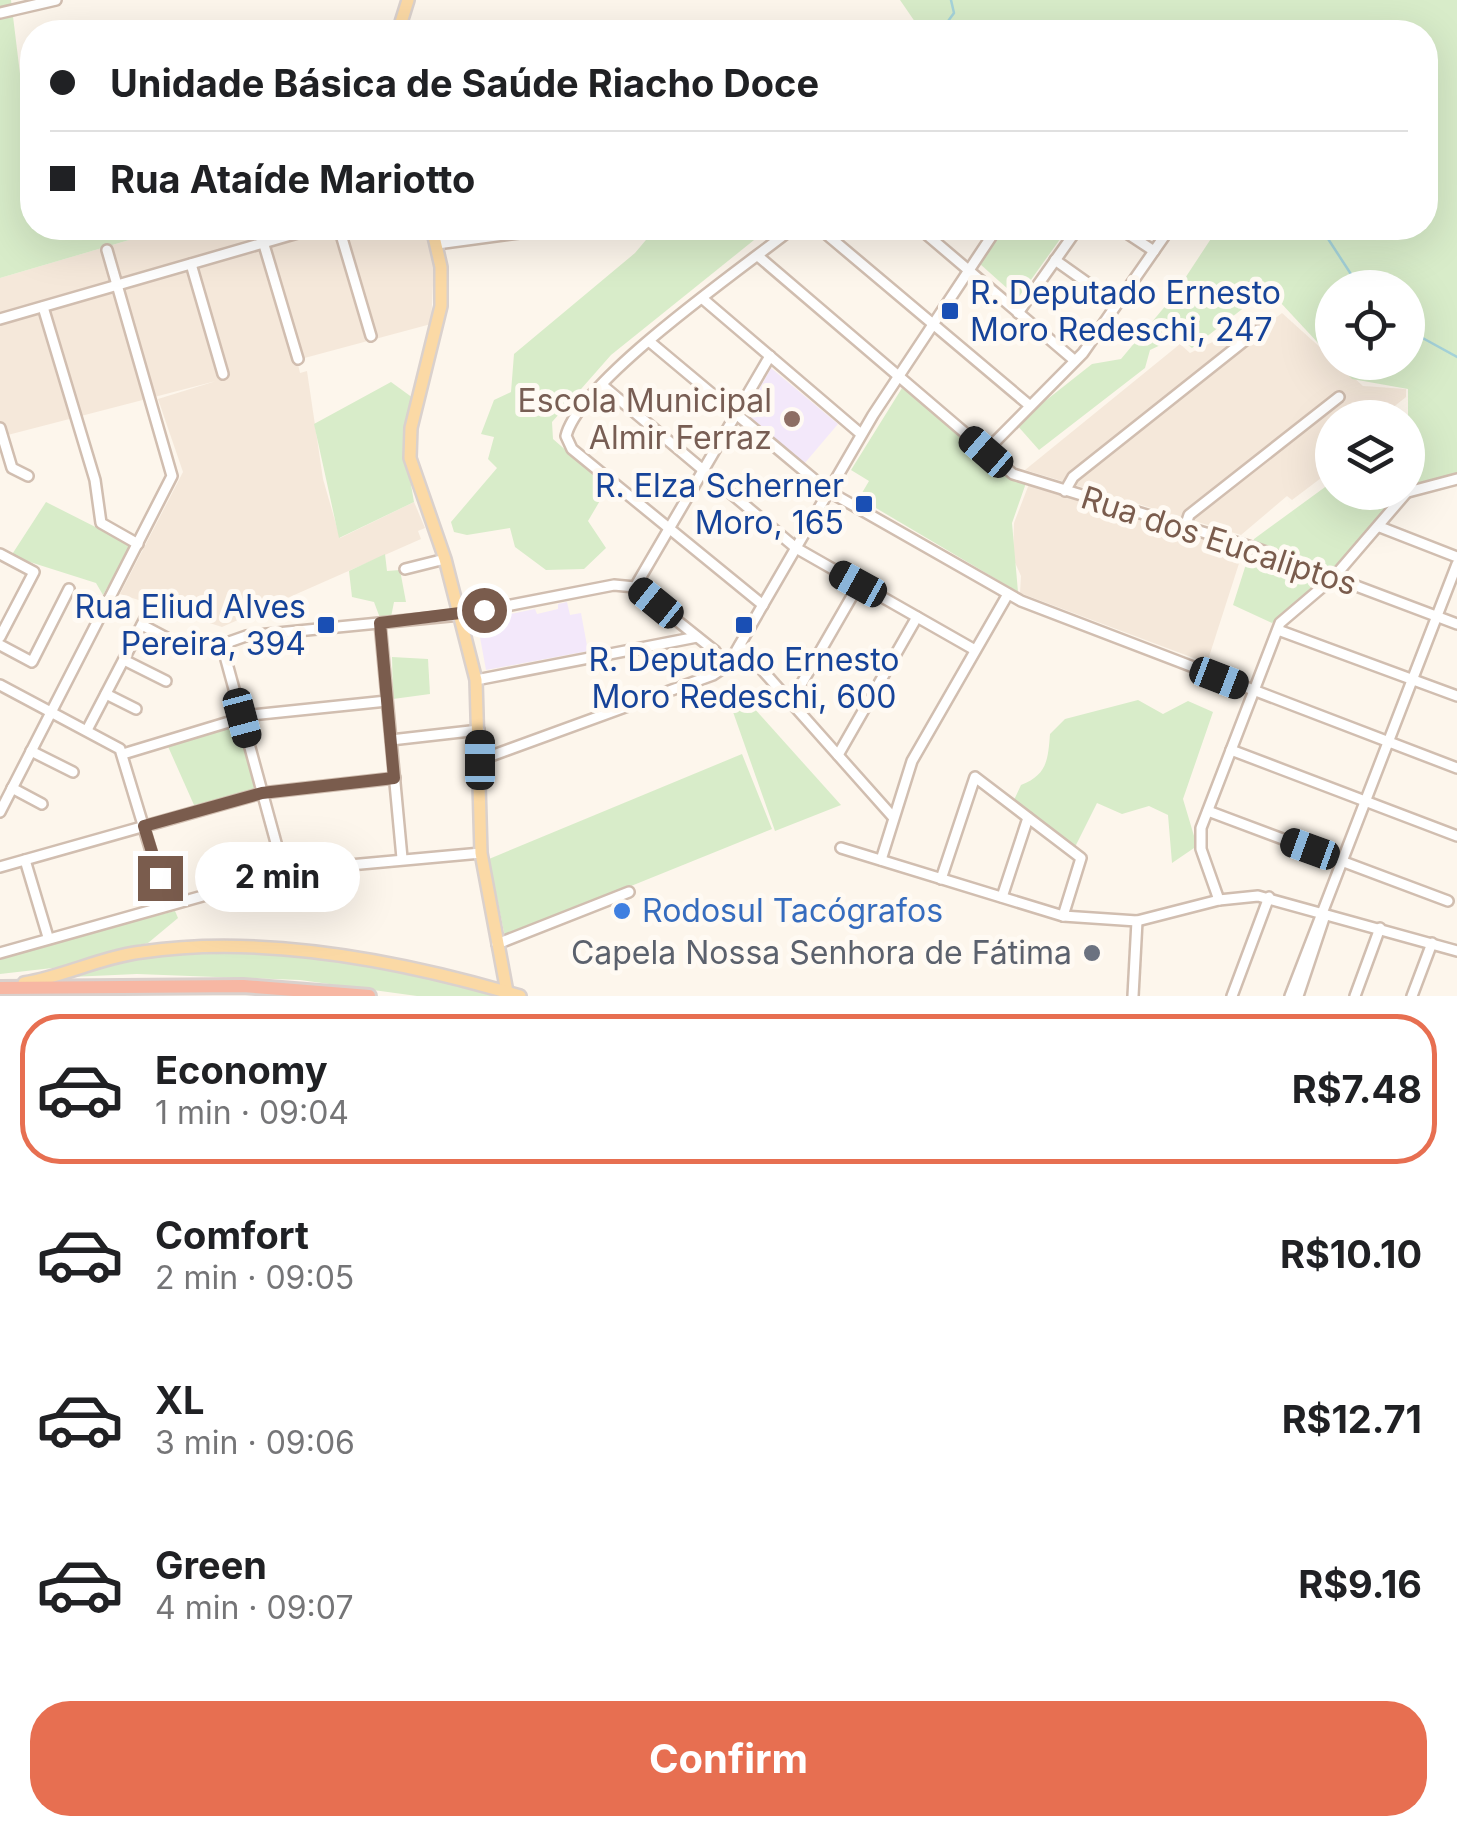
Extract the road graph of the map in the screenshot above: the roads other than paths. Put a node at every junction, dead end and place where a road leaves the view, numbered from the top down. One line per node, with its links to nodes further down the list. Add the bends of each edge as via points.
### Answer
1 (56, 0): 2 (street)
2 (0, 13)
3 (271, 240): 14 (street)
4 (343, 240): 30 (street)
5 (436, 240): 15 (main road)
6 (467, 240): 15 (street)
7 (778, 240): 18 (street)
8 (833, 240): 28 (street)
9 (932, 240): 21 (street)
10 (989, 240): 21 (street)
11 (1069, 240): 19 (street)
12 (1136, 240): 17 (street)
13 (1162, 240): 17 (street)
14 (264, 242): 20 (street); 33 (street)
15 (437, 244): 58 (main road, via 441,306 409,446)
16 (107, 250): 22 (street)
17 (1154, 252): 24 (street)
18 (758, 256): 23 (street); 36 (street, Rua dos Eucaliptos)
19 (1055, 260): 24 (street); 26 (street)
20 (191, 264): 22 (street); 35 (street)
21 (968, 270): 26 (street); 28 (street)
22 (118, 285): 25 (street); 55 (street, via 172,476)
23 (703, 299): 31 (street); 32 (street)
24 (1117, 304): 34 (street)
25 (43, 306): 27 (street); 55 (street, via 95,480 101,523)
26 (1018, 313): 34 (street)
27 (0, 319)
28 (933, 324): 36 (street); 39 (street)
29 (1258, 330): 50 (street, via 1073,476)
30 (371, 336)
31 (650, 342): 37 (street); 40 (street)
32 (770, 356): 40 (street); 42 (street)
33 (298, 360)
34 (1074, 360): 39 (street)
35 (223, 374)
36 (898, 376): 42 (street); 44 (street, Rua dos Eucaliptos)
37 (602, 385): 45 (street); 54 (street, via 566,436 572,449)
38 (1339, 397): 52 (street, via 1189,515)
39 (1029, 405): 44 (street)
40 (736, 414): 45 (street); 49 (street)
41 (0, 428): 43 (street)
42 (861, 434): 49 (street)
43 (2, 448): 46 (street, via 12,468)
44 (986, 452): 50 (street, Rua dos Eucaliptos, via 1013,474)
45 (703, 470): 54 (street); 56 (street)
46 (28, 476)
47 (1457, 479): 48 (street)
48 (1425, 487)
49 (828, 491): 56 (street); 65 (street)
50 (1065, 491): 52 (street, Rua dos Eucaliptos)
51 (1393, 510): 53 (street)
52 (1185, 527): 61 (street, Rua dos Eucaliptos)
53 (1380, 527): 59 (street); 61 (street)
54 (669, 528): 63 (street); 66 (street)
55 (138, 544): 94 (street)
56 (796, 548): 62 (street); 66 (street)
57 (0, 554): 76 (street, via 34,572)
58 (444, 559): 60 (street); 68 (main road)
59 (1457, 560): 69 (street)
60 (405, 569)
61 (1334, 577): 69 (street, Rua dos Eucaliptos); 74 (street)
62 (858, 584): 70 (street); 92 (street)
63 (635, 586): 68 (street); 75 (street)
64 (69, 589): 77 (street, via 32,662)
65 (1008, 594): 79 (street); 88 (street)
66 (763, 605): 78 (street)
67 (150, 610): 73 (street)
68 (460, 615): 71 (street); 84 (main road)
69 (1437, 616): 72 (street, Rua dos Eucaliptos); 85 (street)
70 (917, 617): 79 (street); 103 (street)
71 (380, 623): 91 (street); 95 (street, via 229,642 225,656)
72 (1457, 624)
73 (142, 625): 81 (street); 82 (street)
74 (1278, 630): 85 (street); 88 (street)
75 (697, 637): 80 (street); 84 (street)
76 (0, 638)
77 (0, 645)
78 (740, 645): 80 (street, via 731,653); 83 (street); 92 (street)
79 (975, 650): 114 (street, via 912,762)
80 (715, 651): 83 (street, via 722,662)
81 (193, 652)
82 (124, 660): 86 (street); 89 (street)
83 (714, 675): 104 (street)
84 (476, 680): 97 (main road)
85 (1414, 680): 90 (street); 99 (street)
86 (166, 681)
87 (0, 685): 94 (street)
88 (1254, 691): 99 (street); 100 (street)
89 (106, 694): 93 (street); 96 (street)
90 (1457, 696)
91 (388, 701): 95 (street); 98 (street)
92 (791, 702): 103 (street)
93 (136, 709)
94 (52, 712): 96 (street); 101 (street)
95 (242, 718): 102 (street); 109 (street)
96 (87, 730): 102 (street)
97 (479, 730): 98 (street); 104 (main road)
98 (391, 740): 107 (street)
99 (1390, 742): 105 (street); 110 (street)
100 (1231, 750): 110 (street); 112 (street)
101 (31, 751): 106 (street); 108 (street)
102 (123, 754): 116 (street)
103 (838, 755): 114 (street)
104 (480, 760): 119 (main road)
105 (1457, 768)
106 (74, 772)
107 (394, 778): 109 (street); 120 (street)
108 (12, 788): 111 (street); 113 (street)
109 (262, 793): 116 (street); 125 (street)
110 (1367, 802): 117 (street); 123 (street)
111 (42, 804)
112 (1208, 811): 123 (street); 130 (street, via 1200,843)
113 (0, 812)
114 (893, 817): 122 (street)
115 (1028, 818): 126 (street, via 975,777); 129 (street); 134 (street, via 1081,858)
116 (144, 826): 121 (street); 132 (street)
117 (1457, 836)
118 (841, 848): 122 (street)
119 (481, 853): 120 (street); 138 (main road)
120 (402, 858): 125 (street)
121 (25, 860): 124 (street); 137 (street)
122 (880, 860): 126 (street)
123 (1344, 862): 131 (street); 133 (street)
124 (0, 866)
125 (284, 872): 132 (street)
126 (941, 879): 129 (street)
127 (629, 892): 138 (street)
128 (1269, 897): 130 (street); 133 (street); 146 (street)
129 (1002, 898): 134 (street)
130 (1219, 900): 135 (street)
131 (1448, 900)
132 (167, 904): 137 (street)
133 (1326, 912): 136 (street); 147 (street); 148 (street)
134 (1063, 916): 135 (street)
135 (1137, 921): 145 (street)
136 (1380, 928): 139 (street); 149 (street)
137 (48, 937): 141 (street)
138 (497, 944): 143 (main road)
139 (1432, 944): 140 (street); 150 (street)
140 (1457, 950)
141 (0, 952)
142 (0, 988): 143 (main road, via 114,957 190,948 310,952); 144 (highway, via 243,986)
143 (514, 994)
144 (370, 996)
145 (1133, 996)
146 (1232, 996)
147 (1290, 996)
148 (1298, 996)
149 (1355, 996)
150 (1412, 996)

